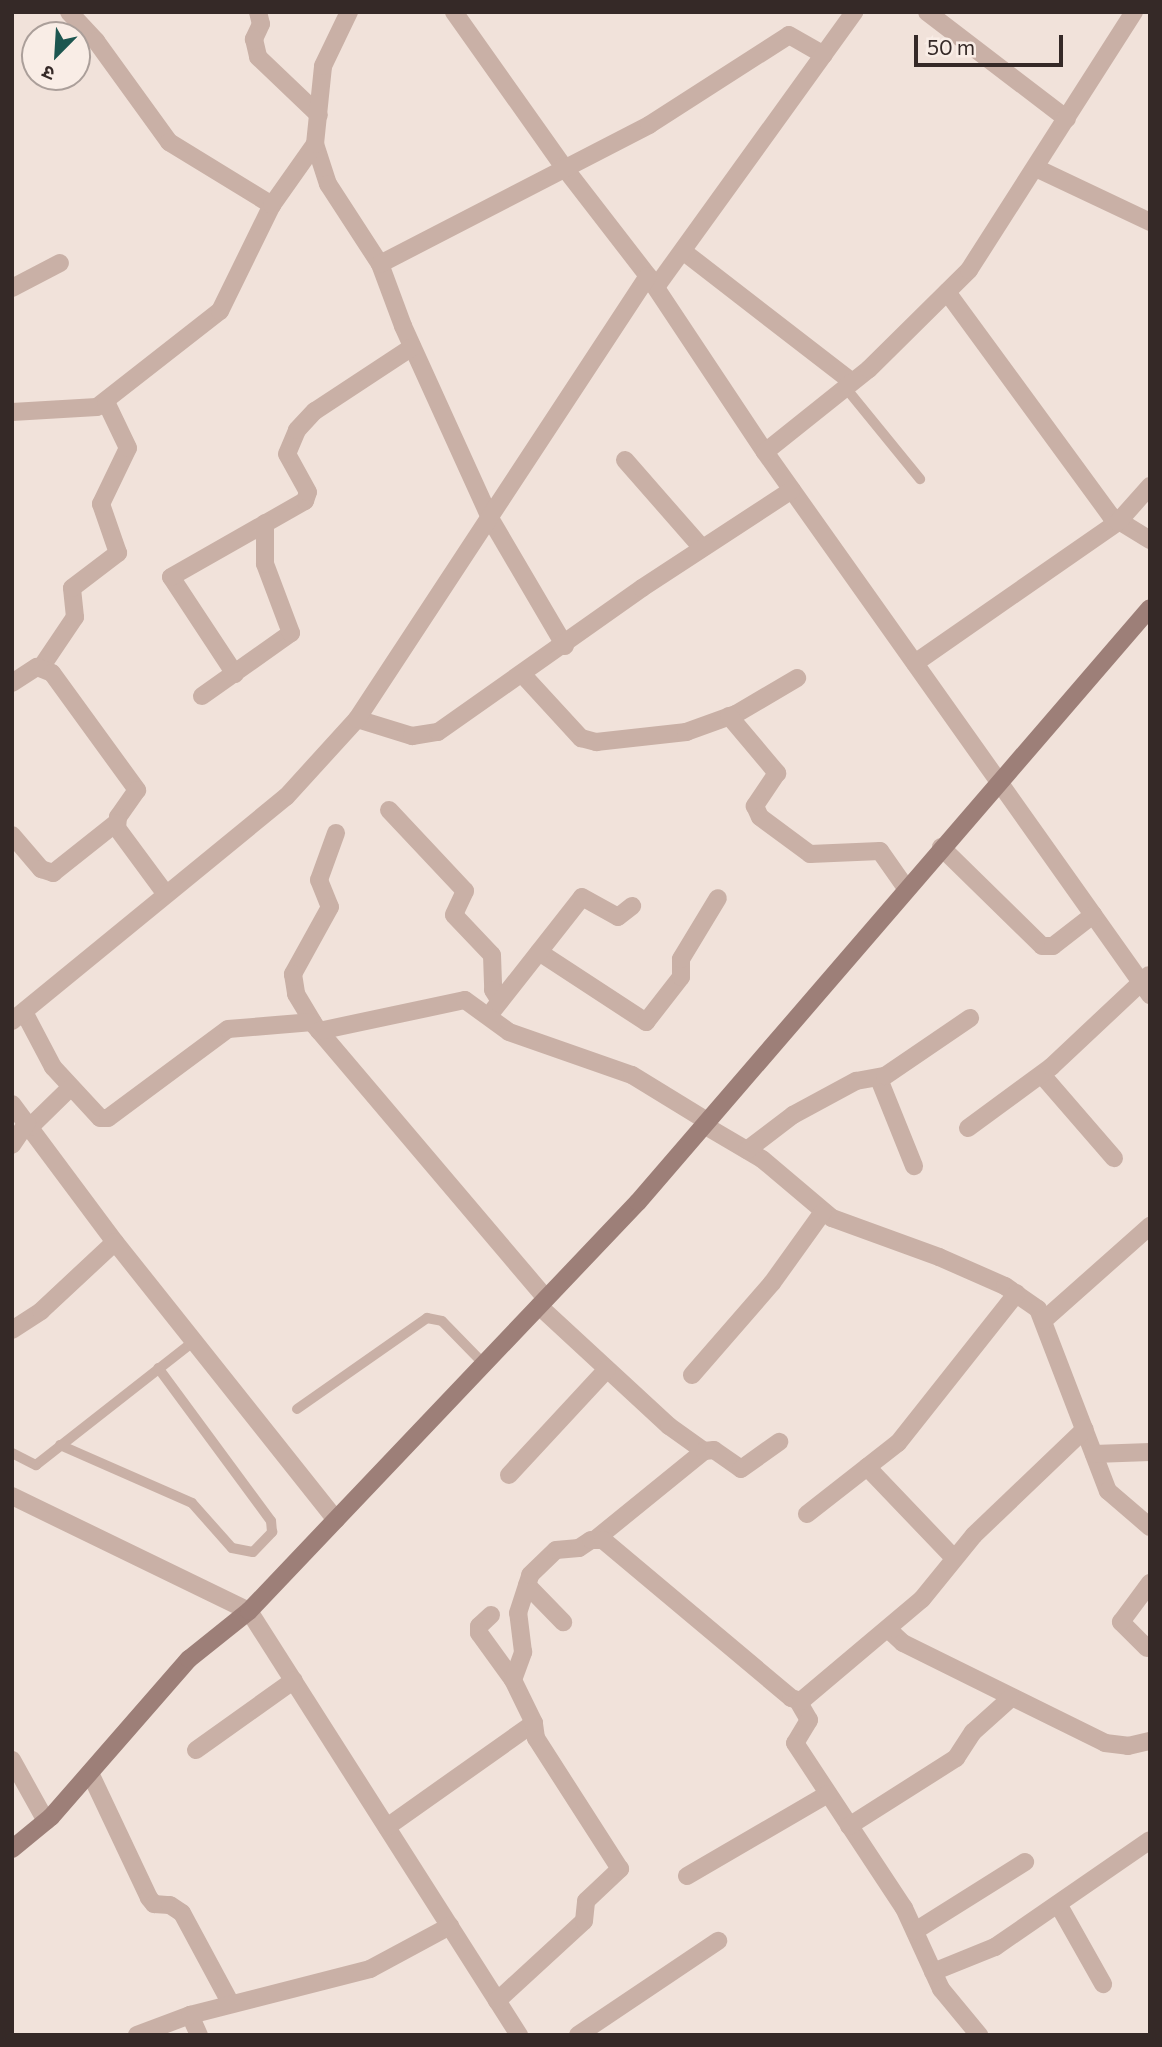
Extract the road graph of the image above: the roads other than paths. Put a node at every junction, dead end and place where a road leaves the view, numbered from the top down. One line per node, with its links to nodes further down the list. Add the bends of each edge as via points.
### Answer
1 (69, 12): 14 (street, via 96,41 169,142)
2 (258, 12): 9 (street, via 261,24 254,39 258,57)
3 (349, 12): 9 (street, via 323,66)
4 (454, 12): 12 (street)
5 (854, 12): 8 (street)
6 (927, 12): 10 (street)
7 (1134, 12): 10 (street)
8 (824, 55): 12 (street, via 789,35 649,125); 16 (street)
9 (319, 115): 11 (street)
10 (1067, 119): 13 (street)
11 (315, 144): 14 (street); 18 (street, via 328,184)
12 (563, 166): 18 (street); 19 (street)
13 (1036, 167): 15 (street); 21 (street, via 994,235)
14 (272, 205): 24 (street, via 220,311)
15 (1150, 222)
16 (684, 252): 19 (street); 23 (street)
17 (60, 263): 20 (street)
18 (380, 264): 22 (street)
19 (652, 281): 26 (street); 31 (street)
20 (12, 288)
21 (947, 292): 23 (street); 32 (street)
22 (412, 347): 31 (street); 33 (street, via 305,421 287,454 308,497)
23 (849, 385): 26 (street); 28 (lane)
24 (106, 402): 25 (street, via 85,410); 39 (street, via 128,448 102,504 118,553 72,588 75,617)
25 (12, 412)
26 (765, 452): 30 (street)
27 (625, 460): 35 (street)
28 (920, 479)
29 (1150, 486): 32 (street)
30 (792, 490): 35 (street); 38 (street)
31 (491, 520): 37 (street); 46 (street)
32 (1118, 522): 34 (street); 38 (street)
33 (265, 523): 40 (street, via 265,564 291,632); 40 (street, via 171,577)
34 (1150, 540)
35 (702, 548): 37 (street)
36 (1148, 615): 47 (main road)
37 (565, 646): 41 (street)
38 (915, 663): 47 (street)
39 (42, 666): 43 (street); 49 (street, via 52,673 137,790)
40 (235, 674): 44 (street)
41 (523, 675): 45 (street, via 588,741 681,733); 46 (street, via 438,732 412,736)
42 (797, 678): 45 (street)
43 (12, 683)
44 (202, 696)
45 (729, 716): 53 (street, via 778,773 755,806 760,817 810,854 880,850)
46 (357, 719): 54 (street, via 286,797)
47 (998, 781): 52 (main road); 57 (street)
48 (389, 810): 60 (street, via 465,891 454,915 492,955 493,990)
49 (116, 822): 51 (street, via 53,873 41,869); 54 (street)
50 (336, 833): 64 (street, via 319,880 331,907 292,980)
51 (12, 835)
52 (941, 847): 53 (main road); 57 (street, via 1042,946 1053,946)
53 (906, 888): 69 (main road)
54 (165, 893): 61 (street, via 78,971)
55 (718, 898): 58 (street, via 681,959 681,977 646,1022)
56 (632, 906): 58 (street, via 618,917 582,897)
57 (1093, 915): 59 (street)
58 (539, 952): 60 (street)
59 (1147, 984): 65 (street)
60 (500, 1001): 62 (street)
61 (18, 1016): 67 (street)
62 (488, 1016): 64 (street, via 474,1004 457,999); 69 (street, via 525,1039 632,1075)
63 (970, 1018): 66 (street)
64 (316, 1026): 67 (street, via 228,1030 108,1118 93,1115); 80 (street)
65 (1042, 1075): 71 (street); 74 (street)
66 (878, 1079): 73 (street, via 856,1081 793,1115); 75 (street)
67 (70, 1088): 70 (street)
68 (12, 1104): 70 (street)
69 (705, 1123): 73 (street); 80 (main road)
70 (29, 1125): 72 (street); 78 (street)
71 (968, 1128)
72 (12, 1145)
73 (747, 1150): 76 (street)
74 (1114, 1158)
75 (914, 1166)
76 (823, 1212): 79 (street); 87 (street, via 772,1283)
77 (1150, 1226): 81 (street)
78 (115, 1242): 82 (street, via 41,1311); 83 (street)
79 (1017, 1293): 81 (street, via 1038,1309); 96 (street, via 906,1434)
80 (543, 1302): 84 (main road); 86 (street)
81 (1044, 1321): 89 (street)
82 (12, 1330)
83 (194, 1341): 85 (lane); 100 (street)
84 (484, 1364): 88 (lane, via 442,1321 427,1318); 100 (main road)
85 (158, 1368): 91 (lane); 91 (lane, via 271,1521 272,1532 253,1552 232,1548 192,1503)
86 (607, 1369): 92 (street, via 669,1426); 97 (street)
87 (692, 1375)
88 (297, 1409)
89 (1086, 1429): 95 (street); 103 (street)
90 (779, 1442): 92 (street, via 741,1469 714,1450)
91 (60, 1445): 94 (lane, via 36,1465)
92 (704, 1451): 102 (street)
93 (1150, 1451): 95 (street)
94 (12, 1453)
95 (1094, 1454): 101 (street, via 1114,1501)
96 (867, 1467): 99 (street); 103 (street)
97 (509, 1475)
98 (12, 1496): 106 (street)
99 (807, 1514)
100 (336, 1520): 106 (main road)
101 (1150, 1527)
102 (597, 1538): 105 (street, via 579,1548 556,1550 530,1575); 114 (street)
103 (954, 1558): 109 (street, via 935,1585)
104 (1150, 1583): 110 (street, via 1121,1622)
105 (527, 1586): 108 (street); 112 (street, via 518,1613 523,1652)
106 (250, 1611): 111 (street); 119 (main road, via 189,1659)
107 (491, 1615): 112 (street, via 479,1626 479,1633)
108 (563, 1622)
109 (890, 1630): 113 (street, via 903,1643); 114 (street)
110 (1147, 1648)
111 (294, 1680): 117 (street); 123 (street)
112 (513, 1680): 115 (street)
113 (1012, 1697): 116 (street, via 1105,1742 1128,1746); 122 (street, via 973,1732 956,1758)
114 (798, 1702): 120 (street, via 809,1724 794,1740)
115 (534, 1723): 123 (street); 134 (street, via 536,1738 620,1869 586,1902 584,1920)
116 (1150, 1741)
117 (196, 1750)
118 (12, 1760): 121 (street)
119 (90, 1773): 121 (main road); 135 (street, via 149,1898 182,1913)
120 (828, 1794): 122 (street); 127 (street)
121 (46, 1821): 125 (main road)
122 (849, 1826): 130 (street)
123 (387, 1827): 129 (street)
124 (1150, 1840): 128 (street)
125 (12, 1849)
126 (1025, 1862): 130 (street)
127 (687, 1876)
128 (1058, 1904): 132 (street, via 995,1947); 133 (street)
129 (450, 1926): 134 (street); 135 (street, via 370,1969)
130 (915, 1931): 132 (street)
131 (718, 1941): 140 (street)
132 (933, 1972): 141 (street, via 947,1998)
133 (1103, 1984)
134 (497, 2001): 139 (street)
135 (231, 2004): 136 (street)
136 (190, 2015): 137 (street); 138 (street)
137 (137, 2035)
138 (199, 2035)
139 (519, 2035)
140 (579, 2035)
141 (979, 2035)

